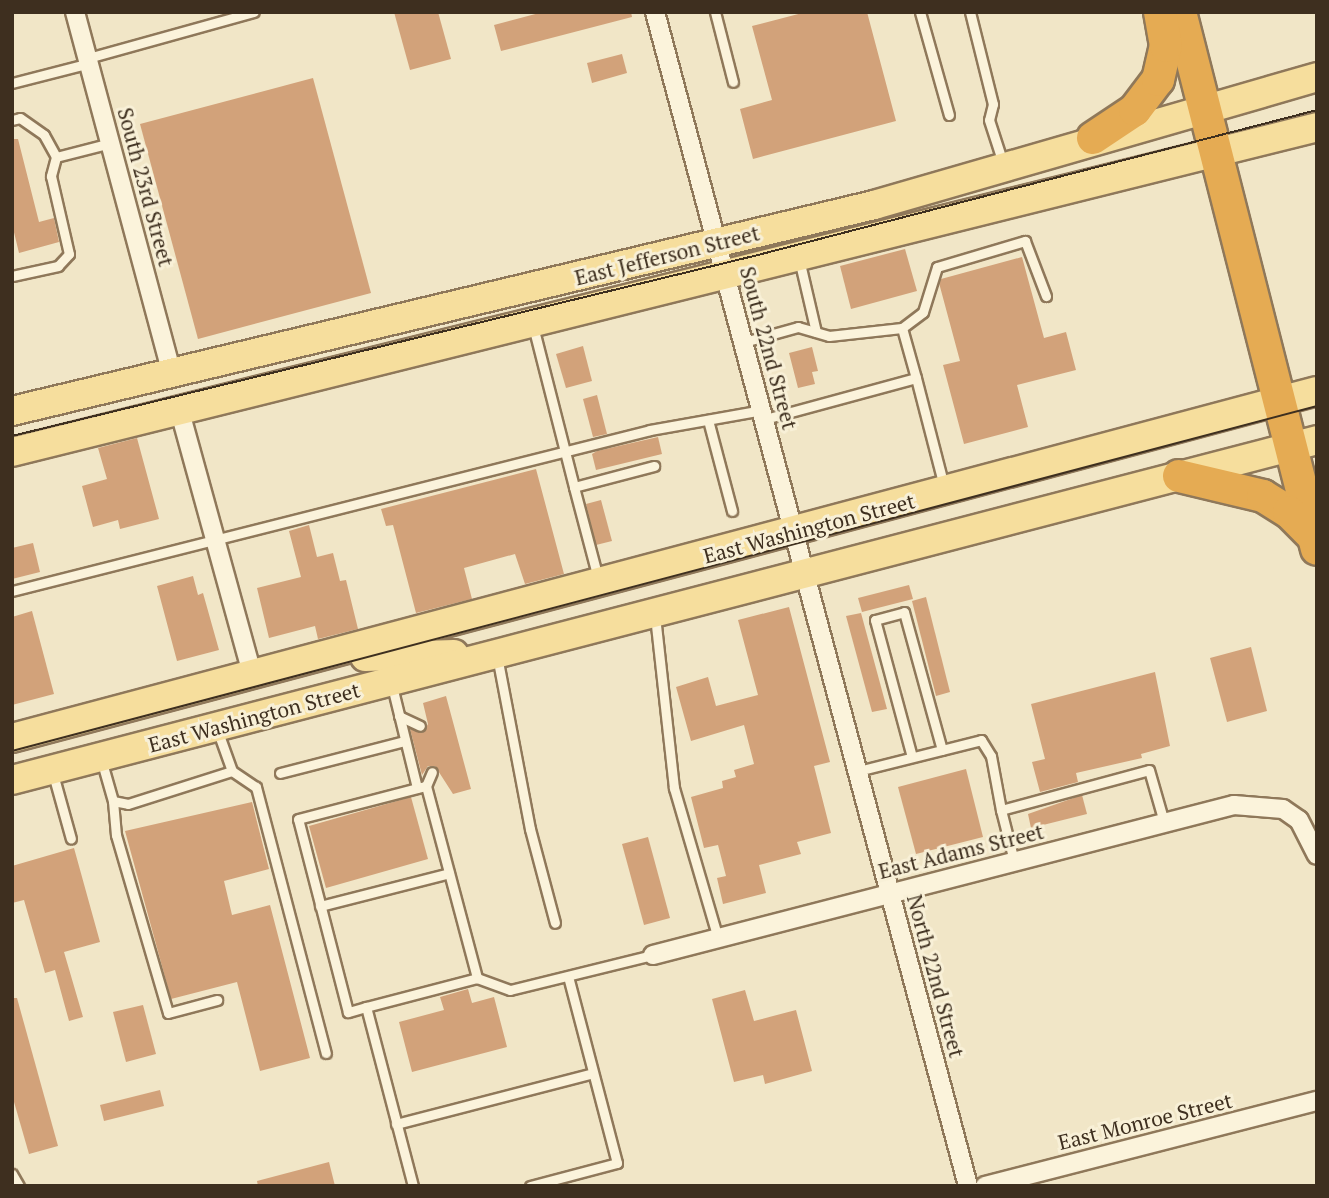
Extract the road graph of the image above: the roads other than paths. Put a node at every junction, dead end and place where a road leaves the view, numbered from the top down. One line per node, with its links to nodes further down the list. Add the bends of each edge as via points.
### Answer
1 (75, 12): 9 (street, South 23rd Street)
2 (254, 12): 9 (lane)
3 (656, 12): 22 (street, South 22nd Street)
4 (715, 12): 11 (lane)
5 (920, 12): 14 (lane)
6 (970, 12): 21 (lane, via 993,104 989,120)
7 (1160, 12): 17 (highway, via 1166,46 1158,80 1135,110)
8 (1180, 12): 13 (highway)
9 (89, 60): 12 (lane); 18 (street, South 23rd Street)
10 (1317, 77): 13 (main road, East Jefferson Street)
11 (733, 82)
12 (12, 83)
13 (1204, 108): 17 (main road, East Jefferson Street); 19 (highway)
14 (949, 115)
15 (12, 120): 20 (lane, via 20,118 44,135)
16 (1317, 127): 19 (main road, East Jefferson Street)
17 (1093, 138): 21 (main road, East Jefferson Street)
18 (111, 143): 20 (lane); 31 (street, South 23rd Street)
19 (1216, 155): 23 (main road, East Jefferson Street); 34 (highway)
20 (56, 156): 24 (lane, via 51,176 69,254 58,266)
21 (1004, 166): 22 (main road, East Jefferson Street, via 874,205)
22 (717, 243): 25 (street, South 22nd Street); 31 (main road, East Jefferson Street)
23 (799, 259): 25 (main road, East Jefferson Street); 29 (lane)
24 (12, 276)
25 (726, 277): 27 (main road, East Jefferson Street); 30 (street, South 22nd Street)
26 (1046, 296): 28 (lane, via 1025,241 937,267 923,312)
27 (533, 325): 36 (main road, East Jefferson Street); 43 (lane)
28 (902, 328): 29 (lane, via 829,336); 32 (lane)
29 (817, 332): 30 (lane, via 798,327)
30 (744, 342): 37 (street, South 22nd Street)
31 (172, 374): 35 (main road, East Jefferson Street)
32 (916, 378): 37 (lane); 47 (lane)
33 (1317, 391): 34 (main road, East Washington Street)
34 (1277, 401): 41 (highway); 47 (main road, East Washington Street)
35 (12, 411)
36 (180, 412): 39 (main road, East Jefferson Street); 50 (street)
37 (764, 415): 38 (lane); 49 (street, South 22nd Street)
38 (708, 420): 43 (lane); 48 (lane)
39 (93, 433): 40 (main road, East Jefferson Street); 42 (main road, East Jefferson Street)
40 (12, 437)
41 (1303, 444): 45 (main road, East Washington Street); 51 (highway)
42 (12, 452)
43 (564, 452): 46 (lane); 50 (lane)
44 (654, 466): 46 (lane)
45 (1179, 476): 51 (highway, via 1263,496 1289,512); 52 (main road, East Washington Street)
46 (574, 487): 53 (lane)
47 (945, 491): 49 (main road, East Washington Street)
48 (732, 511)
49 (795, 531): 52 (street, South 22nd Street); 53 (main road, East Washington Street)
50 (214, 541): 54 (lane); 58 (street)
51 (1314, 542)
52 (806, 574): 55 (main road, East Washington Street); 70 (street, North 22nd Street)
53 (600, 583): 57 (main road, East Washington Street)
54 (12, 591)
55 (655, 614): 56 (main road, East Washington Street); 85 (lane, via 674,788)
56 (496, 654): 57 (main road, East Washington Street); 59 (main road, East Washington Street); 84 (lane, via 530,829)
57 (300, 662): 58 (main road, East Washington Street)
58 (252, 674): 63 (main road, East Washington Street)
59 (390, 681): 60 (lane); 62 (main road, East Washington Street)
60 (399, 716): 61 (lane); 64 (lane)
61 (420, 726)
62 (216, 727): 66 (main road, East Washington Street); 69 (lane)
63 (12, 738)
64 (405, 741): 72 (lane); 74 (lane)
65 (942, 750): 67 (lane); 67 (lane, via 904,612 875,620); 76 (lane, via 981,740 991,756)
66 (101, 757): 68 (main road, East Washington Street); 75 (lane)
67 (912, 757): 70 (lane)
68 (51, 769): 73 (main road, East Washington Street); 78 (lane)
69 (232, 771): 75 (lane, via 128,804); 91 (lane, via 256,787)
70 (858, 771): 82 (street, North 22nd Street)
71 (432, 772): 74 (lane)
72 (281, 773)
73 (12, 780)
74 (421, 787): 81 (lane); 83 (lane, via 298,819)
75 (113, 801): 89 (lane, via 116,835 168,1013)
76 (1001, 810): 77 (lane, via 1149,771); 80 (lane)
77 (1164, 822): 79 (street, East Adams Street, via 1234,805 1283,809 1299,820); 80 (street, East Adams Street)
78 (71, 839)
79 (1317, 855)
80 (1014, 861): 82 (street, East Adams Street)
81 (449, 873): 83 (lane); 88 (lane)
82 (890, 892): 85 (street, East Adams Street); 99 (street, North 22nd Street)
83 (320, 906): 90 (lane, via 348,1012)
84 (555, 923)
85 (718, 937): 86 (street, East Adams Street)
86 (653, 955): 87 (lane)
87 (568, 976): 88 (lane, via 510,990); 92 (lane)
88 (477, 978): 90 (lane)
89 (217, 1000)
90 (366, 1007): 94 (lane)
91 (326, 1053)
92 (593, 1073): 94 (lane); 98 (lane, via 617,1163)
93 (1317, 1101): 100 (street, East Monroe Street)
94 (396, 1124): 97 (lane)
95 (12, 1174): 96 (lane)
96 (19, 1186)
97 (413, 1186)
98 (530, 1186)
99 (968, 1186)
100 (985, 1186)

